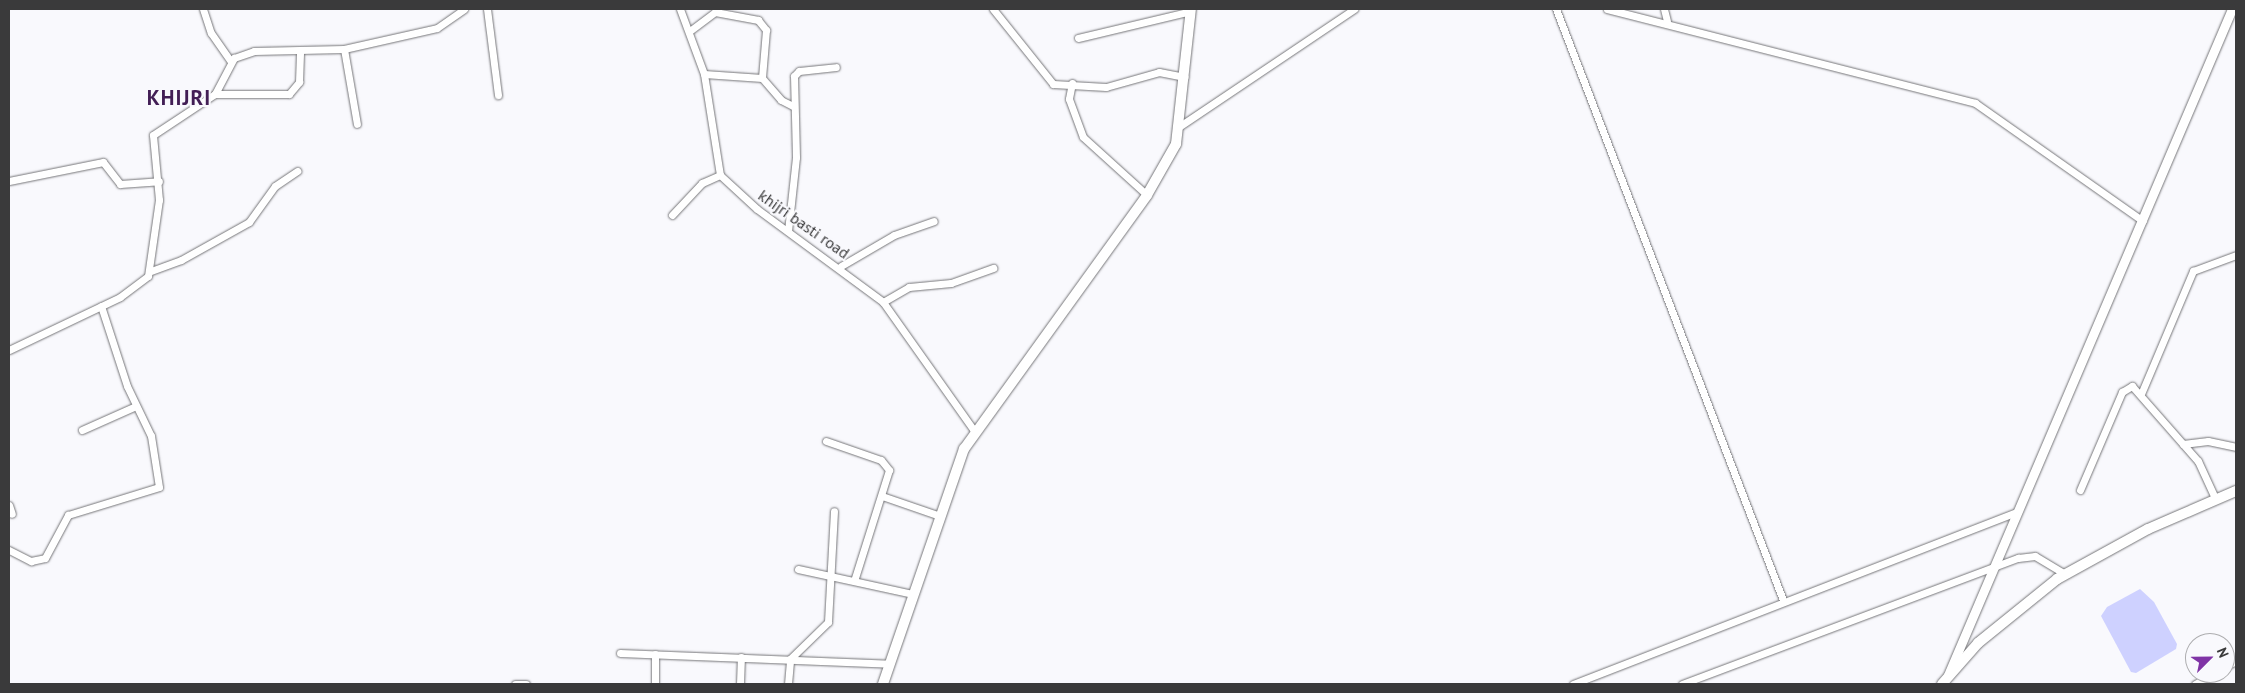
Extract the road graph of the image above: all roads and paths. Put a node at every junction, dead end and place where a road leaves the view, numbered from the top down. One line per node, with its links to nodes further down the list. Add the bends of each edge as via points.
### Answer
1 (203, 9): 18 (street, via 211,33)
2 (464, 9): 16 (street, via 437,28)
3 (487, 9): 25 (street)
4 (680, 9): 14 (street)
5 (993, 9): 23 (street, via 1046,80 1058,86)
6 (1354, 9): 28 (street)
7 (1556, 9): 68 (street)
8 (1607, 9): 13 (street)
9 (1664, 9): 13 (street)
10 (2232, 9): 36 (street)
11 (1191, 10): 15 (street); 21 (main road)
12 (718, 11): 14 (street); 22 (street, via 765,26)
13 (1667, 21): 36 (street, via 1975,103)
14 (691, 30): 20 (street)
15 (1078, 38)
16 (344, 50): 17 (street); 27 (street)
17 (300, 53): 18 (street, via 254,50); 24 (street, via 299,82 289,94)
18 (231, 62): 24 (street)
19 (836, 67): 26 (street, via 795,73)
20 (704, 74): 22 (street); 30 (street)
21 (1185, 77): 23 (street, via 1159,72 1106,87); 28 (main road)
22 (762, 78): 26 (street, via 781,100)
23 (1072, 83): 33 (street, via 1070,99 1083,137)
24 (214, 94): 32 (street, via 158,128 152,139)
25 (498, 96)
26 (793, 106): 37 (street, via 796,157)
27 (357, 124)
28 (1180, 126): 33 (main road, via 1176,144)
29 (297, 171): 41 (street, via 276,186 249,222 181,260)
30 (720, 175): 34 (street, via 702,183); 37 (street, khijri basti road)
31 (9, 181): 32 (street, via 103,162 120,184)
32 (158, 181): 41 (street)
33 (1147, 195): 48 (main road)
34 (672, 215)
35 (934, 220): 39 (street, via 894,235)
36 (2143, 221): 58 (street)
37 (788, 231): 39 (street, khijri basti road)
38 (2236, 255): 45 (street, via 2192,271)
39 (841, 266): 42 (street, khijri basti road)
40 (993, 268): 42 (street, via 941,286 909,287)
41 (151, 270): 43 (street, via 136,288)
42 (883, 302): 48 (street, khijri basti road)
43 (101, 306): 44 (street); 46 (street)
44 (9, 350)
45 (2141, 394): 50 (street); 52 (street, via 2132,386 2122,392)
46 (136, 406): 47 (street); 61 (street, via 156,451 160,483 156,490 68,515 45,558 31,561)
47 (82, 430)
48 (975, 432): 60 (main road, via 955,470)
49 (826, 441): 54 (street, via 887,464)
50 (2183, 444): 51 (street, via 2208,441); 55 (street, via 2205,472)
51 (2236, 447)
52 (2080, 490)
53 (2236, 491): 55 (main road)
54 (882, 496): 60 (street); 66 (street)
55 (2215, 498): 64 (main road)
56 (9, 505): 59 (street)
57 (834, 511): 65 (street)
58 (2016, 512): 62 (street); 68 (street)
59 (12, 514)
60 (940, 516): 67 (main road)
61 (9, 550)
62 (1993, 566): 64 (street, via 2034,556); 74 (street); 82 (street)
63 (798, 569): 65 (street)
64 (2065, 574): 74 (main road, via 2010,614)
65 (831, 576): 66 (street); 72 (street, via 828,622)
66 (854, 581): 67 (street)
67 (913, 594): 73 (main road)
68 (1783, 600): 81 (street)
69 (620, 653): 70 (street)
70 (655, 654): 71 (street); 77 (street)
71 (741, 657): 72 (street); 78 (street)
72 (790, 659): 73 (street); 79 (street)
73 (890, 664): 80 (main road)
74 (1948, 675): 83 (main road)
75 (515, 684): 76 (street)
76 (526, 684)
77 (655, 684)
78 (740, 684)
79 (788, 684)
80 (883, 684)
81 (1573, 684)
82 (1682, 684)
83 (1942, 684)

